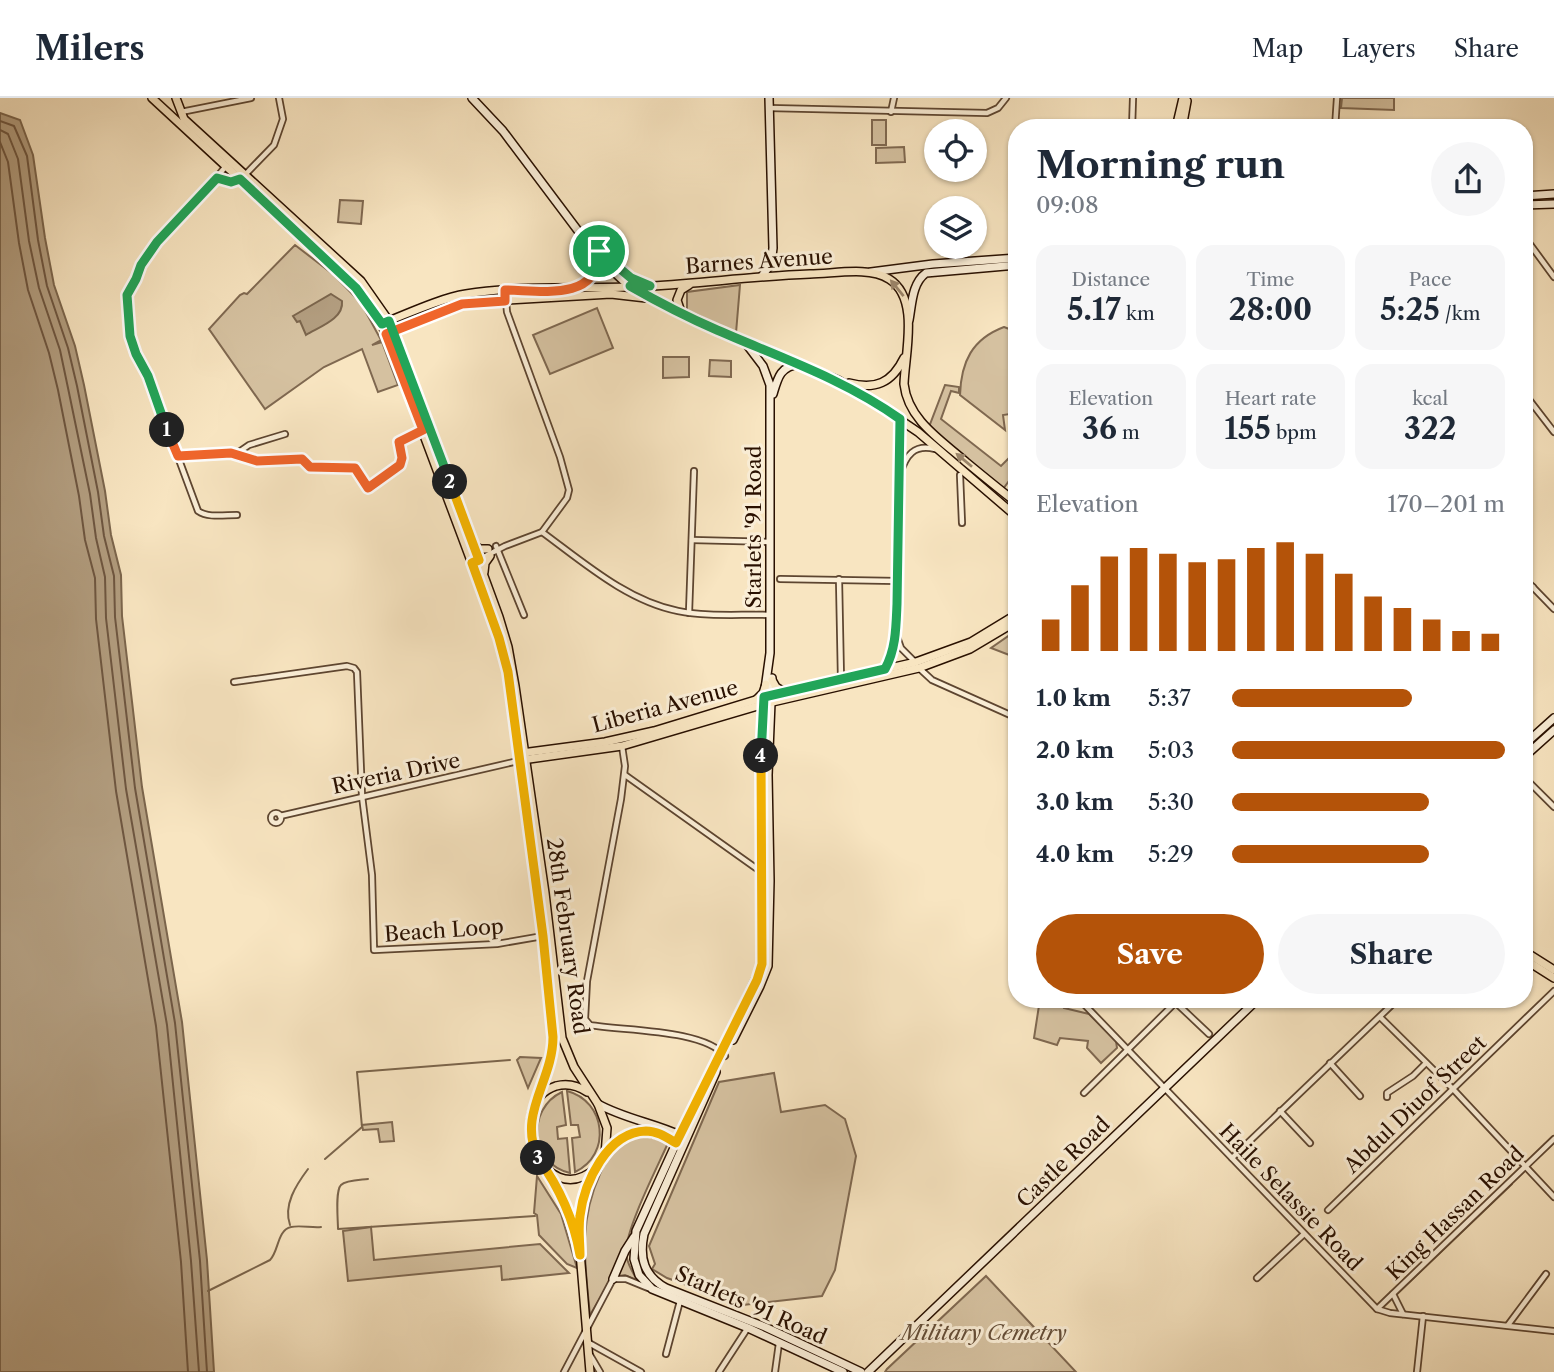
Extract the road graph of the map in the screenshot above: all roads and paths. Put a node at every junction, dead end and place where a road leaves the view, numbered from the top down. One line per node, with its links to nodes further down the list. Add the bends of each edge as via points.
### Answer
1 (152, 98): 14 (main road)
2 (176, 98): 14 (main road)
3 (251, 98): 14 (street)
4 (279, 98): 20 (street, via 283,119 278,136)
5 (472, 98): 26 (main road, via 503,131)
6 (769, 98): 12 (main road)
7 (894, 98): 13 (street)
8 (1006, 98): 13 (street, via 987,113)
9 (1133, 98): 15 (street)
10 (1185, 98): 16 (main road); 17 (main road)
11 (1337, 98): 18 (street)
12 (769, 107): 13 (street); 27 (main road)
13 (891, 112)
14 (181, 118): 19 (main road); 20 (main road)
15 (1132, 119)
16 (1179, 119)
17 (1183, 119)
18 (1336, 119)
19 (226, 166): 20 (main road); 21 (street)
20 (243, 176): 21 (street, via 231,182); 45 (main road)
21 (217, 178): 59 (street, via 157,242 127,295 130,336)
22 (1554, 194): 23 (main road)
23 (1533, 195)
24 (1554, 204): 25 (main road)
25 (1533, 205)
26 (590, 246): 29 (main road); 38 (main road, via 631,278)
27 (773, 247): 33 (main road, via 778,270); 34 (main road, via 771,264)
28 (1533, 248): 35 (street)
29 (597, 256): 37 (main road); 39 (main road, via 592,277)
30 (1008, 259): 32 (main road, Barnes Avenue)
31 (1008, 267): 44 (main road, via 926,273 916,285)
32 (867, 272): 33 (main road, Barnes Avenue); 44 (main road, one-way to 32, via 898,286 887,277)
33 (791, 275): 34 (main road, Barnes Avenue)
34 (762, 276): 36 (main road, Barnes Avenue)
35 (1554, 277)
36 (693, 283): 38 (main road, Barnes Avenue); 43 (main road, via 681,290 677,300)
37 (630, 286): 38 (main road, Barnes Avenue); 39 (main road, Barnes Avenue); 41 (main road)
38 (650, 286)
39 (573, 289): 40 (main road, Barnes Avenue)
40 (505, 290): 42 (street); 45 (main road, Barnes Avenue, via 462,295)
41 (653, 300): 42 (main road, via 611,294); 43 (main road)
42 (505, 301): 46 (main road, via 462,304); 67 (street, via 569,490)
43 (685, 316): 47 (main road)
44 (909, 320): 48 (main road)
45 (386, 322): 46 (main road)
46 (390, 332): 54 (main road); 70 (main road)
47 (744, 341): 49 (main road); 51 (main road, Starlets '91 Road, via 768,376)
48 (906, 354): 50 (main road, via 895,373 877,386); 63 (main road, one-way to 48, via 934,436 913,411 905,392)
49 (799, 365): 50 (main road); 51 (main road, Starlets '91 Road, via 780,372)
50 (838, 380): 53 (main road)
51 (771, 402): 69 (main road, Starlets '91 Road)
52 (1533, 405): 55 (street)
53 (900, 419): 57 (main road); 62 (street)
54 (423, 430): 58 (street, via 399,442 400,465 368,488 355,468 310,467 302,459 257,461); 73 (main road)
55 (1554, 432)
56 (285, 434): 58 (street)
57 (937, 449): 62 (street, via 921,447 911,452); 64 (main road)
58 (236, 454): 59 (street)
59 (178, 456): 65 (street, via 200,514)
60 (694, 471): 68 (street)
61 (960, 475): 66 (street)
62 (899, 478): 77 (street)
63 (1008, 496)
64 (1008, 509)
65 (237, 515)
66 (962, 523)
67 (542, 532): 71 (street); 80 (street, via 632,594)
68 (692, 540): 69 (street); 80 (street)
69 (770, 542): 82 (main road, Starlets '91 Road)
70 (473, 544): 72 (main road); 73 (main road)
71 (498, 549): 72 (street); 81 (street)
72 (489, 553): 73 (street); 74 (main road)
73 (474, 558): 74 (main road); 102 (main road, via 503,653)
74 (484, 576): 102 (main road, via 511,659)
75 (780, 579): 76 (street)
76 (839, 579): 77 (street); 89 (street)
77 (898, 581): 85 (street)
78 (1533, 587): 79 (street)
79 (1554, 609)
80 (689, 613): 82 (street)
81 (524, 614)
82 (770, 615): 92 (main road, Starlets '91 Road)
83 (1008, 619): 86 (main road, Liberia Avenue, via 971,642)
84 (1008, 626): 87 (main road, Liberia Avenue)
85 (896, 633): 86 (street, via 904,653); 88 (street)
86 (917, 665): 87 (main road, Liberia Avenue); 88 (main road, Liberia Avenue); 90 (street); 93 (main road, Liberia Avenue)
87 (930, 665): 90 (street)
88 (885, 669): 89 (main road, Liberia Avenue)
89 (841, 679): 93 (main road, Liberia Avenue)
90 (931, 680): 96 (street)
91 (234, 682): 107 (street, via 354,668)
92 (769, 682): 93 (main road); 94 (main road, Starlets '91 Road); 94 (main road, via 763,693)
93 (783, 696): 94 (main road, Liberia Avenue); 95 (main road)
94 (766, 700): 95 (main road, Starlets '91 Road); 100 (main road, Liberia Avenue); 103 (main road, Liberia Avenue, via 605,743); 110 (main road, Starlets '91 Road, via 760,771)
95 (772, 711): 112 (main road, Starlets '91 Road)
96 (1008, 714)
97 (1554, 718): 99 (main road)
98 (1554, 730): 101 (main road)
99 (1533, 737)
100 (622, 746): 103 (main road, Liberia Avenue); 105 (street)
101 (1533, 749)
102 (522, 754): 103 (main road, Liberia Avenue); 103 (main road); 104 (main road, 28th February Road); 107 (street, Riveria Drive); 113 (main road, 28th February Road)
103 (536, 754): 104 (main road)
104 (527, 773): 133 (main road, 28th February Road, via 562,1038)
105 (624, 774): 111 (street); 127 (street, via 587,981 585,1019 596,1026 687,1037)
106 (1533, 786): 108 (street)
107 (362, 796): 109 (street, Riveria Drive); 113 (street, Beach Loop, via 372,875 374,950 497,944)
108 (1554, 807)
109 (280, 816)
110 (761, 856): 111 (main road, Starlets '91 Road); 112 (main road, via 765,878)
111 (761, 871): 127 (main road, Starlets '91 Road, via 762,964)
112 (770, 881): 127 (main road, Starlets '91 Road, via 768,966)
113 (543, 936): 135 (main road, 28th February Road, via 553,1045)
114 (1533, 957): 116 (main road)
115 (1533, 965): 117 (main road)
116 (1553, 969)
117 (1554, 978)
118 (1554, 991): 131 (street, Abdul Diuof Street)
119 (1088, 1008): 126 (street, Haile Selassie Road)
120 (1168, 1008): 126 (street)
121 (1184, 1008): 125 (street)
122 (1248, 1008): 130 (main road, Castle Road)
123 (1389, 1008): 124 (street)
124 (1380, 1017): 128 (street); 129 (street)
125 (1209, 1034)
126 (1128, 1049): 130 (street, Haile Selassie Road); 132 (street)
127 (723, 1053): 140 (main road, Starlets '91 Road); 140 (main road, Starlets '91 Road)
128 (1330, 1063): 134 (street); 138 (street)
129 (1426, 1063): 131 (street); 136 (street)
130 (1164, 1088): 143 (street, Haile Selassie Road); 172 (main road, Castle Road)
131 (1453, 1089): 146 (street); 149 (street, Abdul Diuof Street)
132 (1084, 1093)
133 (590, 1094): 135 (main road, via 563,1085); 137 (main road, 28th February Road)
134 (1360, 1096)
135 (539, 1097): 144 (main road, via 530,1133)
136 (1387, 1097)
137 (598, 1104): 140 (main road, 28th February Road); 142 (main road, via 607,1128)
138 (1279, 1111): 141 (street); 143 (street)
139 (1554, 1139): 146 (street, King Hassan Road)
140 (677, 1140): 142 (main road, via 659,1133 636,1133); 147 (main road, Starlets '91 Road)
141 (1310, 1143)
142 (605, 1154): 145 (main road)
143 (1232, 1158): 150 (street, Haile Selassie Road)
144 (545, 1168): 145 (main road, via 573,1179); 152 (main road, via 575,1229)
145 (597, 1168): 152 (main road, via 580,1212)
146 (1526, 1168): 148 (street); 157 (street, King Hassan Road)
147 (656, 1196): 151 (main road, Starlets '91 Road); 160 (main road, Starlets '91 Road, via 642,1243 646,1271 666,1288)
148 (1554, 1197)
149 (1328, 1210)
150 (1304, 1234): 154 (street); 159 (street, Haile Selassie Road)
151 (635, 1237): 155 (main road); 156 (main road, Starlets '91 Road, via 636,1267)
152 (580, 1255): 164 (main road)
153 (1546, 1274): 163 (street)
154 (1257, 1278)
155 (613, 1279): 156 (street); 164 (street)
156 (652, 1289): 158 (main road, Starlets '91 Road)
157 (1393, 1294): 159 (street, King Hassan Road); 161 (street)
158 (680, 1301): 160 (main road, Starlets '91 Road); 170 (street)
159 (1377, 1309): 161 (street)
160 (722, 1314): 165 (main road, Starlets '91 Road); 171 (main road, Starlets '91 Road)
161 (1403, 1314): 162 (street)
162 (1423, 1316): 163 (street); 182 (street)
163 (1508, 1326): 166 (street)
164 (587, 1328): 167 (main road); 173 (street)
165 (748, 1328): 168 (main road, Starlets '91 Road); 177 (street)
166 (1554, 1331)
167 (588, 1343): 169 (main road); 176 (street)
168 (779, 1343): 178 (street); 179 (main road, Starlets '91 Road)
169 (589, 1354): 174 (main road); 175 (street)
170 (666, 1354)
171 (851, 1367): 172 (main road); 180 (main road, Starlets '91 Road)
172 (874, 1368): 181 (main road, Castle Road)
173 (564, 1372)
174 (590, 1372)
175 (600, 1372)
176 (641, 1372)
177 (719, 1372)
178 (775, 1372)
179 (844, 1372)
180 (861, 1372)
181 (867, 1372)
182 (1417, 1372)

